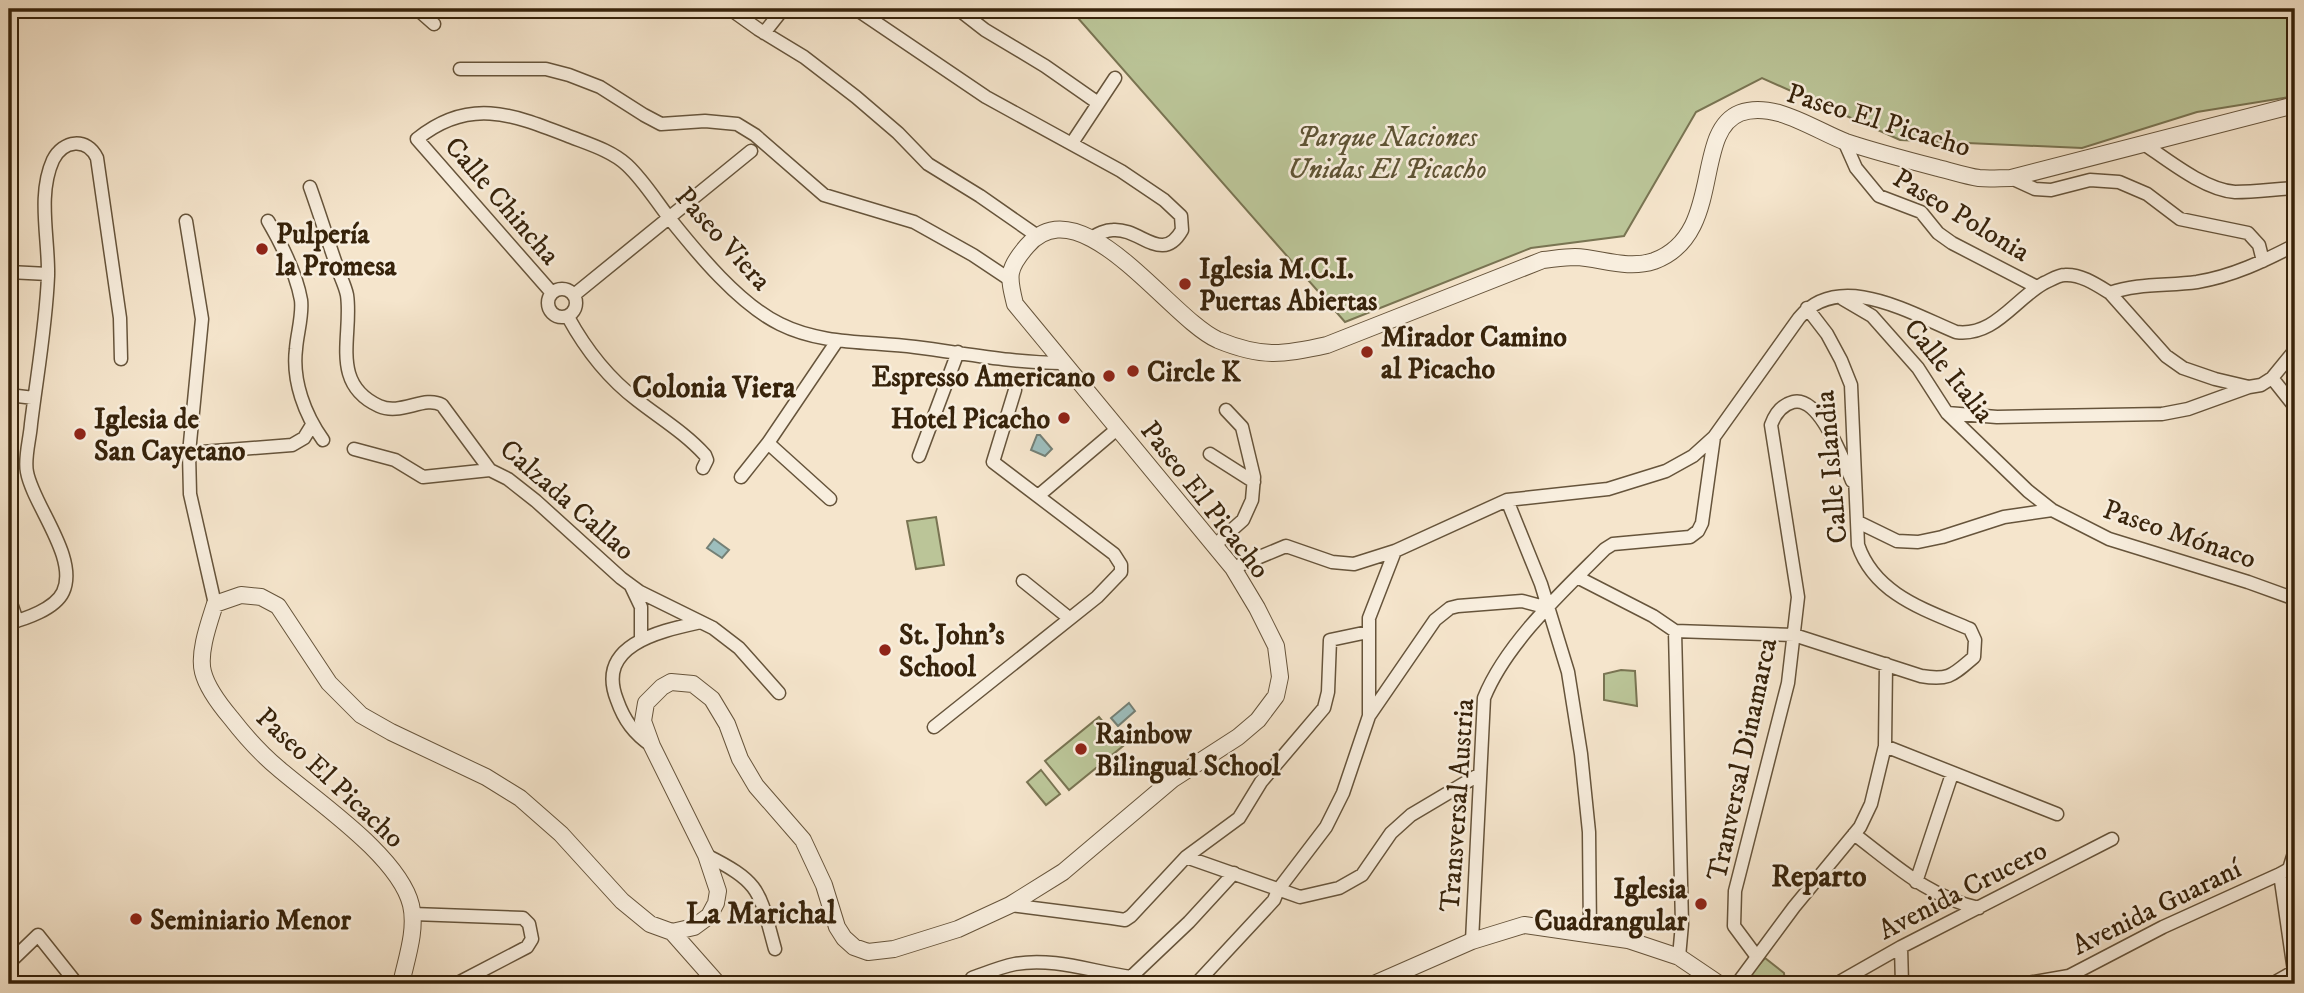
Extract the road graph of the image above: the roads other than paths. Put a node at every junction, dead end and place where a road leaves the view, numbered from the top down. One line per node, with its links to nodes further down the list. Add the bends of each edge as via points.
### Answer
1 (417, 9): 6 (street)
2 (730, 9): 7 (street)
3 (783, 9): 7 (street)
4 (856, 9): 14 (street, via 986,97)
5 (958, 9): 10 (street)
6 (434, 24)
7 (764, 33): 23 (street, via 856,97 928,164)
8 (460, 69): 29 (street, via 546,69 600,87 661,124 737,124 824,195 914,222)
9 (1115, 78): 10 (street)
10 (1098, 103): 14 (street)
11 (2295, 105): 15 (street, Paseo El Picacho)
12 (418, 139): 20 (street, Paseo Viera, via 458,116 477,113 527,119 625,163); 31 (street, Calle Chincha)
13 (1844, 141): 17 (street, Paseo El Picacho, via 1980,178); 24 (street, Paseo El Picacho, via 1789,116 1765,111 1740,113 1722,127 1703,204 1691,229 1671,252 1652,262 1620,264 1575,257 1543,260 1327,345 1294,352 1263,355 1217,339); 30 (street, Paseo Polonia, via 1856,167 1879,196 1921,212 1952,243)
14 (1072, 143): 24 (street, via 1121,171 1181,216 1182,230 1165,246 1115,229)
15 (2144, 144): 17 (street, Paseo El Picacho); 19 (street, via 2217,188 2234,192)
16 (751, 151): 20 (street)
17 (2011, 178): 26 (street, via 2035,189 2051,190 2090,180 2119,182 2147,194 2180,219 2248,233 2259,245)
18 (310, 187): 60 (street, Calzada Callao, via 347,295 346,356 349,379 356,390 391,410 431,402 442,405)
19 (2295, 188)
20 (669, 218): 33 (street); 37 (street, Paseo Viera, via 760,314 783,326)
21 (186, 220): 56 (street, via 202,319)
22 (268, 221): 50 (street, via 286,252 302,302 295,354 300,397)
23 (1036, 235): 24 (street, Paseo El Picacho, via 1066,228); 29 (street, via 1014,263)
24 (1091, 238)
25 (2295, 244): 26 (street)
26 (2263, 261): 32 (street, via 2198,282)
27 (9, 272): 28 (street)
28 (48, 274): 40 (street, via 48,177 57,152 70,143 85,144 97,158 115,272); 46 (street, via 44,342)
29 (1009, 279): 41 (street, Paseo El Picacho, via 1015,304)
30 (2037, 287): 32 (street, via 2064,275 2091,281); 34 (street, via 1989,327 1968,334 1873,299)
31 (552, 293): 33 (street, via 561,289); 36 (street, via 551,311)
32 (2110, 293): 43 (street, via 2174,363)
33 (574, 295): 36 (street, via 576,307)
34 (1837, 295): 35 (street); 49 (street, Calle Italia, via 1872,316 1898,342)
35 (1807, 308): 52 (street); 63 (street, Calle Islandia, via 1842,360 1851,385)
36 (568, 317): 59 (street, via 580,340 608,373 705,454)
37 (837, 341): 39 (street, Paseo Viera); 54 (street)
38 (2295, 350): 42 (street)
39 (958, 352): 41 (street, Paseo Viera, via 1026,363); 58 (street)
40 (121, 359)
41 (1062, 363): 51 (street, Paseo El Picacho)
42 (2272, 378): 43 (street); 47 (street)
43 (2249, 387): 49 (street, via 2162,414 1997,417)
44 (1015, 390): 64 (street, via 993,462)
45 (9, 396): 46 (street)
46 (34, 398): 80 (street, via 26,469 59,544 66,582 56,602)
47 (2295, 407)
48 (1226, 410): 62 (street, via 1242,427)
49 (1947, 413): 67 (street, Calle Italia)
50 (313, 425): 53 (street); 56 (street, via 292,445)
51 (1117, 429): 64 (street); 69 (street, Paseo El Picacho)
52 (1714, 437): 66 (street, via 1693,456 1640,481); 72 (street, Transversal Austria, via 1698,531 1690,537 1614,544)
53 (323, 440)
54 (768, 443): 61 (street); 65 (street)
55 (354, 449): 60 (street, via 395,460 423,477)
56 (189, 453): 77 (street, via 190,494)
57 (1210, 454): 62 (street)
58 (919, 456)
59 (703, 468)
60 (491, 470): 74 (street, Calzada Callao, via 536,501)
61 (741, 477)
62 (1254, 482): 69 (street, via 1243,520)
63 (1857, 494): 68 (street, Calle Islandia); 84 (street, Tranversal Dinamarca, via 1836,444 1815,411 1805,402 1784,405 1770,425 1798,597)
64 (1038, 496): 79 (street, via 1114,554 1121,565 1121,572 1097,597)
65 (830, 499)
66 (1507, 500): 70 (street); 78 (street)
67 (2052, 510): 68 (street, via 2004,517 1918,542 1897,541); 76 (street, Paseo Mónaco, via 2109,539)
68 (1858, 522): 86 (street, Calle Islandia, via 1858,545 1874,575 1909,603 1970,629 1975,640 1973,657 1955,674 1941,679)
69 (1215, 544): 71 (street, Paseo El Picacho)
70 (1395, 551): 71 (street, via 1352,564 1286,546); 83 (street)
71 (1233, 568): 104 (street, Paseo El Picacho, via 1276,646 1280,677 1276,696 1238,737 1173,779 1063,872)
72 (1577, 577): 78 (street, Transversal Austria); 82 (street)
73 (1023, 582): 79 (street)
74 (631, 586): 81 (street); 85 (street, Calzada Callao, via 641,607)
75 (9, 597): 80 (street)
76 (2295, 598)
77 (215, 604): 106 (street, Paseo El Picacho, via 205,636 202,671 218,702 276,766 386,863 404,885); 107 (street, via 242,594 278,606 329,683 361,715 520,798 561,834 622,901 650,924)
78 (1548, 608): 88 (street, via 1522,601 1450,608 1435,620); 92 (street, Transversal Austria, via 1493,676 1484,698); 108 (street, via 1568,672 1581,754 1589,832)
79 (1069, 618): 89 (street)
80 (13, 622)
81 (701, 622): 85 (street); 87 (street, via 739,648)
82 (1675, 631): 84 (street); 112 (street)
83 (1368, 632): 88 (street); 99 (street, via 1330,640 1324,708 1261,782 1239,818)
84 (1794, 635): 86 (street); 113 (street, Tranversal Dinamarca, via 1788,683 1735,891 1734,926)
85 (642, 639): 90 (street, via 621,656 611,678 625,719 638,737)
86 (1886, 664): 91 (street)
87 (779, 693)
88 (1369, 716): 103 (street, via 1335,812)
89 (934, 727)
90 (652, 746): 98 (street, Paseo El Picacho); 104 (street, Paseo El Picacho, via 643,721 652,695 671,682 693,684 706,693 727,724 756,786 803,841 820,873 837,927 854,947 868,952 894,949 958,929)
91 (1885, 746): 93 (street); 95 (street, via 1871,804)
92 (1480, 774): 103 (street, via 1410,815 1391,833 1362,875 1352,881 1300,897); 109 (street, Transversal Austria)
93 (1952, 774): 94 (street); 102 (street)
94 (2057, 814)
95 (1854, 834): 102 (street); 113 (street)
96 (2112, 839): 105 (street, Avenida Crucero)
97 (2295, 850): 101 (street, Avenida Guaraní, via 2289,869)
98 (706, 855): 107 (street, Paseo El Picacho, via 718,891 713,909 694,927); 111 (street, via 740,873 757,890)
99 (1186, 858): 100 (street); 104 (street, via 1125,920)
100 (1234, 873): 103 (street); 116 (street, via 1131,977 1078,966 1029,963)
101 (2280, 874): 115 (street); 127 (street, Avenida Guaraní, via 2069,976)
102 (1916, 882): 105 (street, via 1959,904)
103 (1278, 890): 121 (street, via 1274,900)
104 (1010, 905)
105 (1979, 908): 110 (street, Avenida Crucero)
106 (413, 914): 118 (street, Paseo El Picacho); 119 (street, via 523,918 529,924 532,939 527,947)
107 (672, 932): 120 (street)
108 (1590, 933): 109 (street, via 1524,925); 112 (street)
109 (1472, 942): 122 (street)
110 (1901, 947): 125 (street, Avenida Crucero); 126 (street)
111 (775, 949)
112 (1679, 957): 123 (street)
113 (1757, 957): 124 (street)
114 (9, 963): 117 (street, via 38,935)
115 (2295, 971): 128 (street)
116 (972, 978)
117 (77, 984)
118 (401, 984)
119 (456, 984)
120 (718, 984)
121 (1196, 984)
122 (1374, 984)
123 (1719, 984)
124 (1737, 984)
125 (1836, 984)
126 (1902, 984)
127 (2022, 984)
128 (2272, 984)

